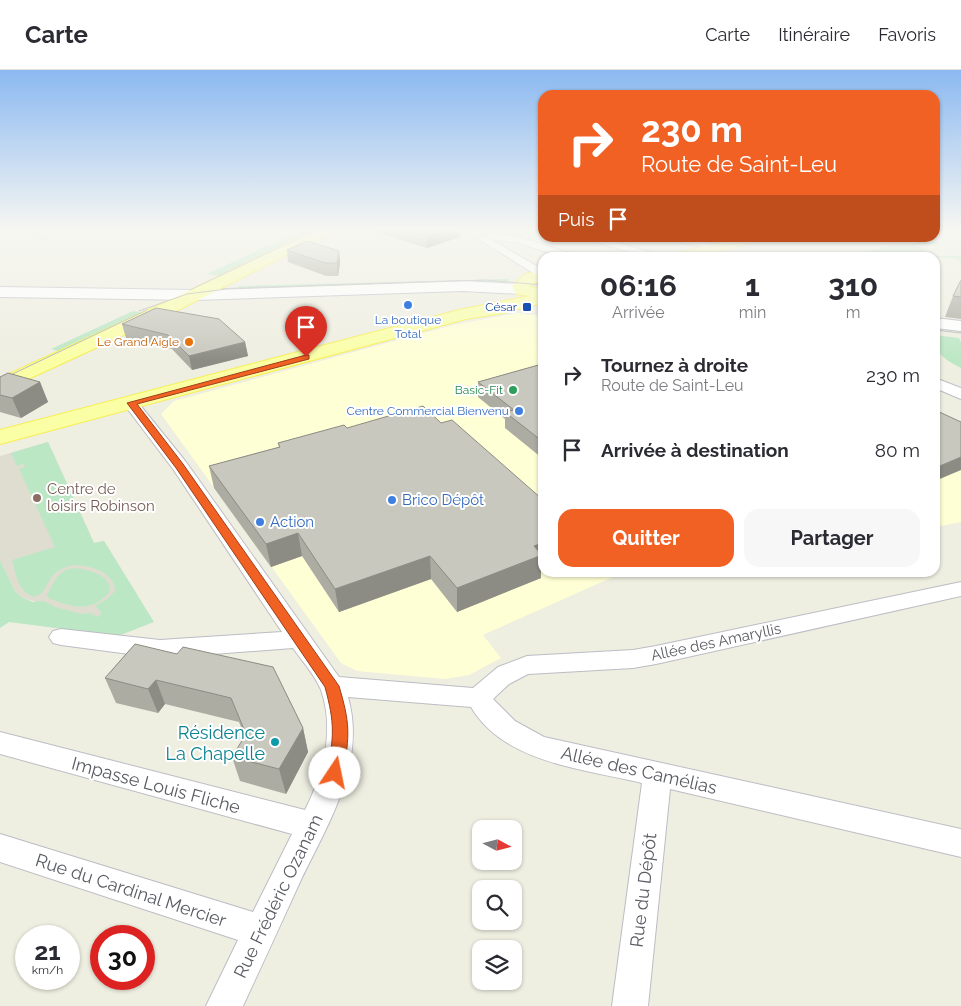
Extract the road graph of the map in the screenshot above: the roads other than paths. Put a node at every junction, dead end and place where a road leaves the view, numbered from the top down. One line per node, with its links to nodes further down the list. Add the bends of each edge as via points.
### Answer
1 (238, 274): 3 (main road)
2 (530, 283): 3 (main road, via 498,277); 4 (main road); 7 (main road, via 517,298)
3 (213, 286): 4 (main road)
4 (171, 290): 5 (main road); 10 (main road); 12 (main road)
5 (0, 292)
6 (538, 299): 7 (main road)
7 (471, 313): 14 (main road)
8 (940, 324): 9 (street)
9 (961, 326)
10 (0, 370)
11 (940, 384): 13 (street)
12 (0, 386)
13 (961, 394)
14 (131, 403): 15 (main road); 18 (street, Rue Frédéric Ozanam, via 180,466)
15 (0, 437)
16 (961, 589): 20 (street, Allée des Amaryllis, via 656,655 527,665 496,680)
17 (61, 637): 18 (street, via 160,649)
18 (298, 639): 19 (street, Rue Frédéric Ozanam)
19 (332, 686): 20 (street); 23 (street, Rue Frédéric Ozanam, via 339,712 341,739 335,773)
20 (480, 698): 22 (street, Allée des Camélias, via 500,725 525,742)
21 (0, 743): 23 (street, Impasse Louis Fliche)
22 (656, 774): 24 (street, Allée des Camélias); 28 (street, Rue du Dépôt)
23 (313, 826): 26 (street, Rue Frédéric Ozanam)
24 (961, 843)
25 (0, 848): 26 (street, Rue du Cardinal Mercier)
26 (261, 931): 27 (street, Rue Frédéric Ozanam)
27 (224, 1006)
28 (630, 1006)

